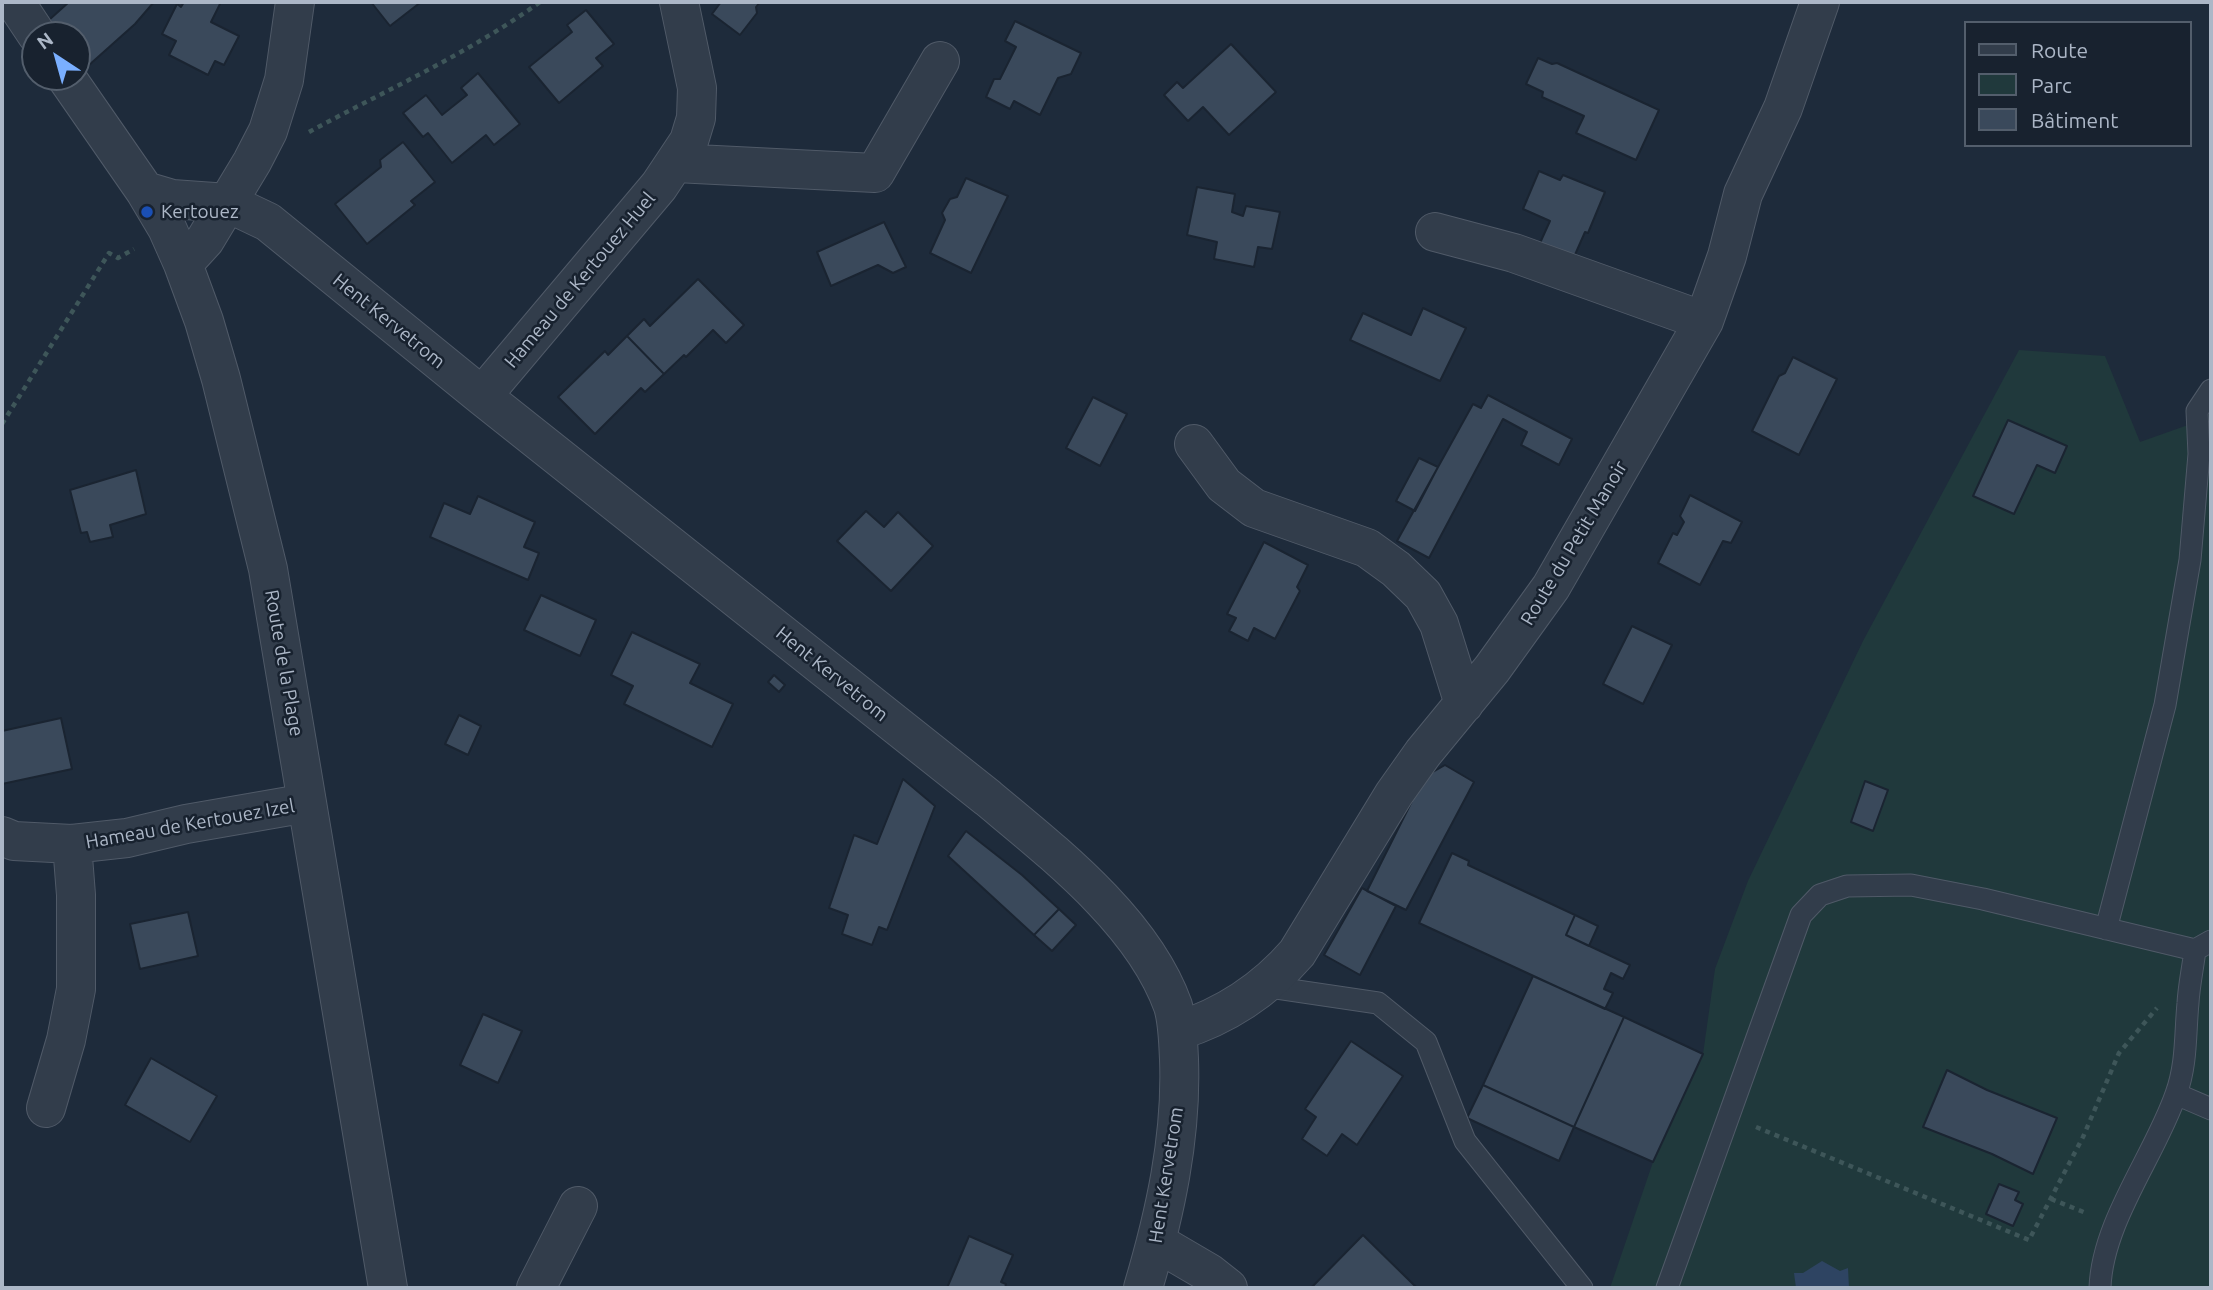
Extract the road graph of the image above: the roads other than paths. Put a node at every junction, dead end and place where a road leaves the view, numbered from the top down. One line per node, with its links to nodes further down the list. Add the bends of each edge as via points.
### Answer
1 (15, 2): 5 (street)
2 (295, 2): 10 (street, via 284,80 268,131)
3 (679, 2): 8 (street, Hameau de Kertouez Huel, via 697,88 696,118)
4 (1820, 2): 13 (street, Route du Petit Manoir, via 1783,108 1743,194)
5 (28, 21)
6 (940, 61): 8 (street, via 875,173)
7 (76, 91): 9 (street, Route de la Plage)
8 (676, 163): 15 (street, Hameau de Kertouez Huel)
9 (151, 200): 10 (street); 12 (street, Route de la Plage)
10 (228, 203): 12 (street); 15 (street, Hent Kervetrom, via 268,222)
11 (1435, 232): 13 (street, via 1514,253)
12 (183, 264): 18 (street, Route de la Plage, via 221,379 268,569)
13 (1704, 321): 17 (street, Route du Petit Manoir, via 1551,587)
14 (2211, 390): 21 (lane, via 2197,411 2199,454 2190,560 2165,705)
15 (482, 396): 24 (street, Hent Kervetrom, via 1047,847 1131,931 1164,987)
16 (1194, 444): 17 (street, via 1224,485 1254,508 1367,548 1423,595 1439,624)
17 (1464, 704): 23 (street, Route du Petit Manoir, via 1394,794 1297,953)
18 (307, 803): 20 (street, Hameau de Kertouez Izel, via 127,838); 30 (street, Route de la Plage)
19 (2, 836): 20 (street, Hameau de Kertouez Izel, via 14,841)
20 (72, 844): 26 (street, Hameau de Kertouez Izel, via 76,989)
21 (2106, 929): 22 (lane); 35 (lane, via 1911,886 1847,886 1820,895 1801,915)
22 (2203, 945): 25 (lane, via 2192,975 2186,1058)
23 (1264, 986): 24 (street, Route du Petit Manoir, via 1222,1014); 34 (lane, via 1378,1003 1426,1042 1465,1141)
24 (1178, 1031): 29 (street, Hent Kervetrom, via 1179,1118)
25 (2176, 1094): 27 (lane); 36 (lane, via 2113,1232)
26 (47, 1108)
27 (2211, 1109)
28 (578, 1206): 31 (street)
29 (1156, 1242): 32 (street, Hent Kervetrom); 33 (street)
30 (388, 1288)
31 (536, 1288)
32 (1143, 1288)
33 (1228, 1288)
34 (1581, 1288)
35 (1667, 1288)
36 (2101, 1288)

